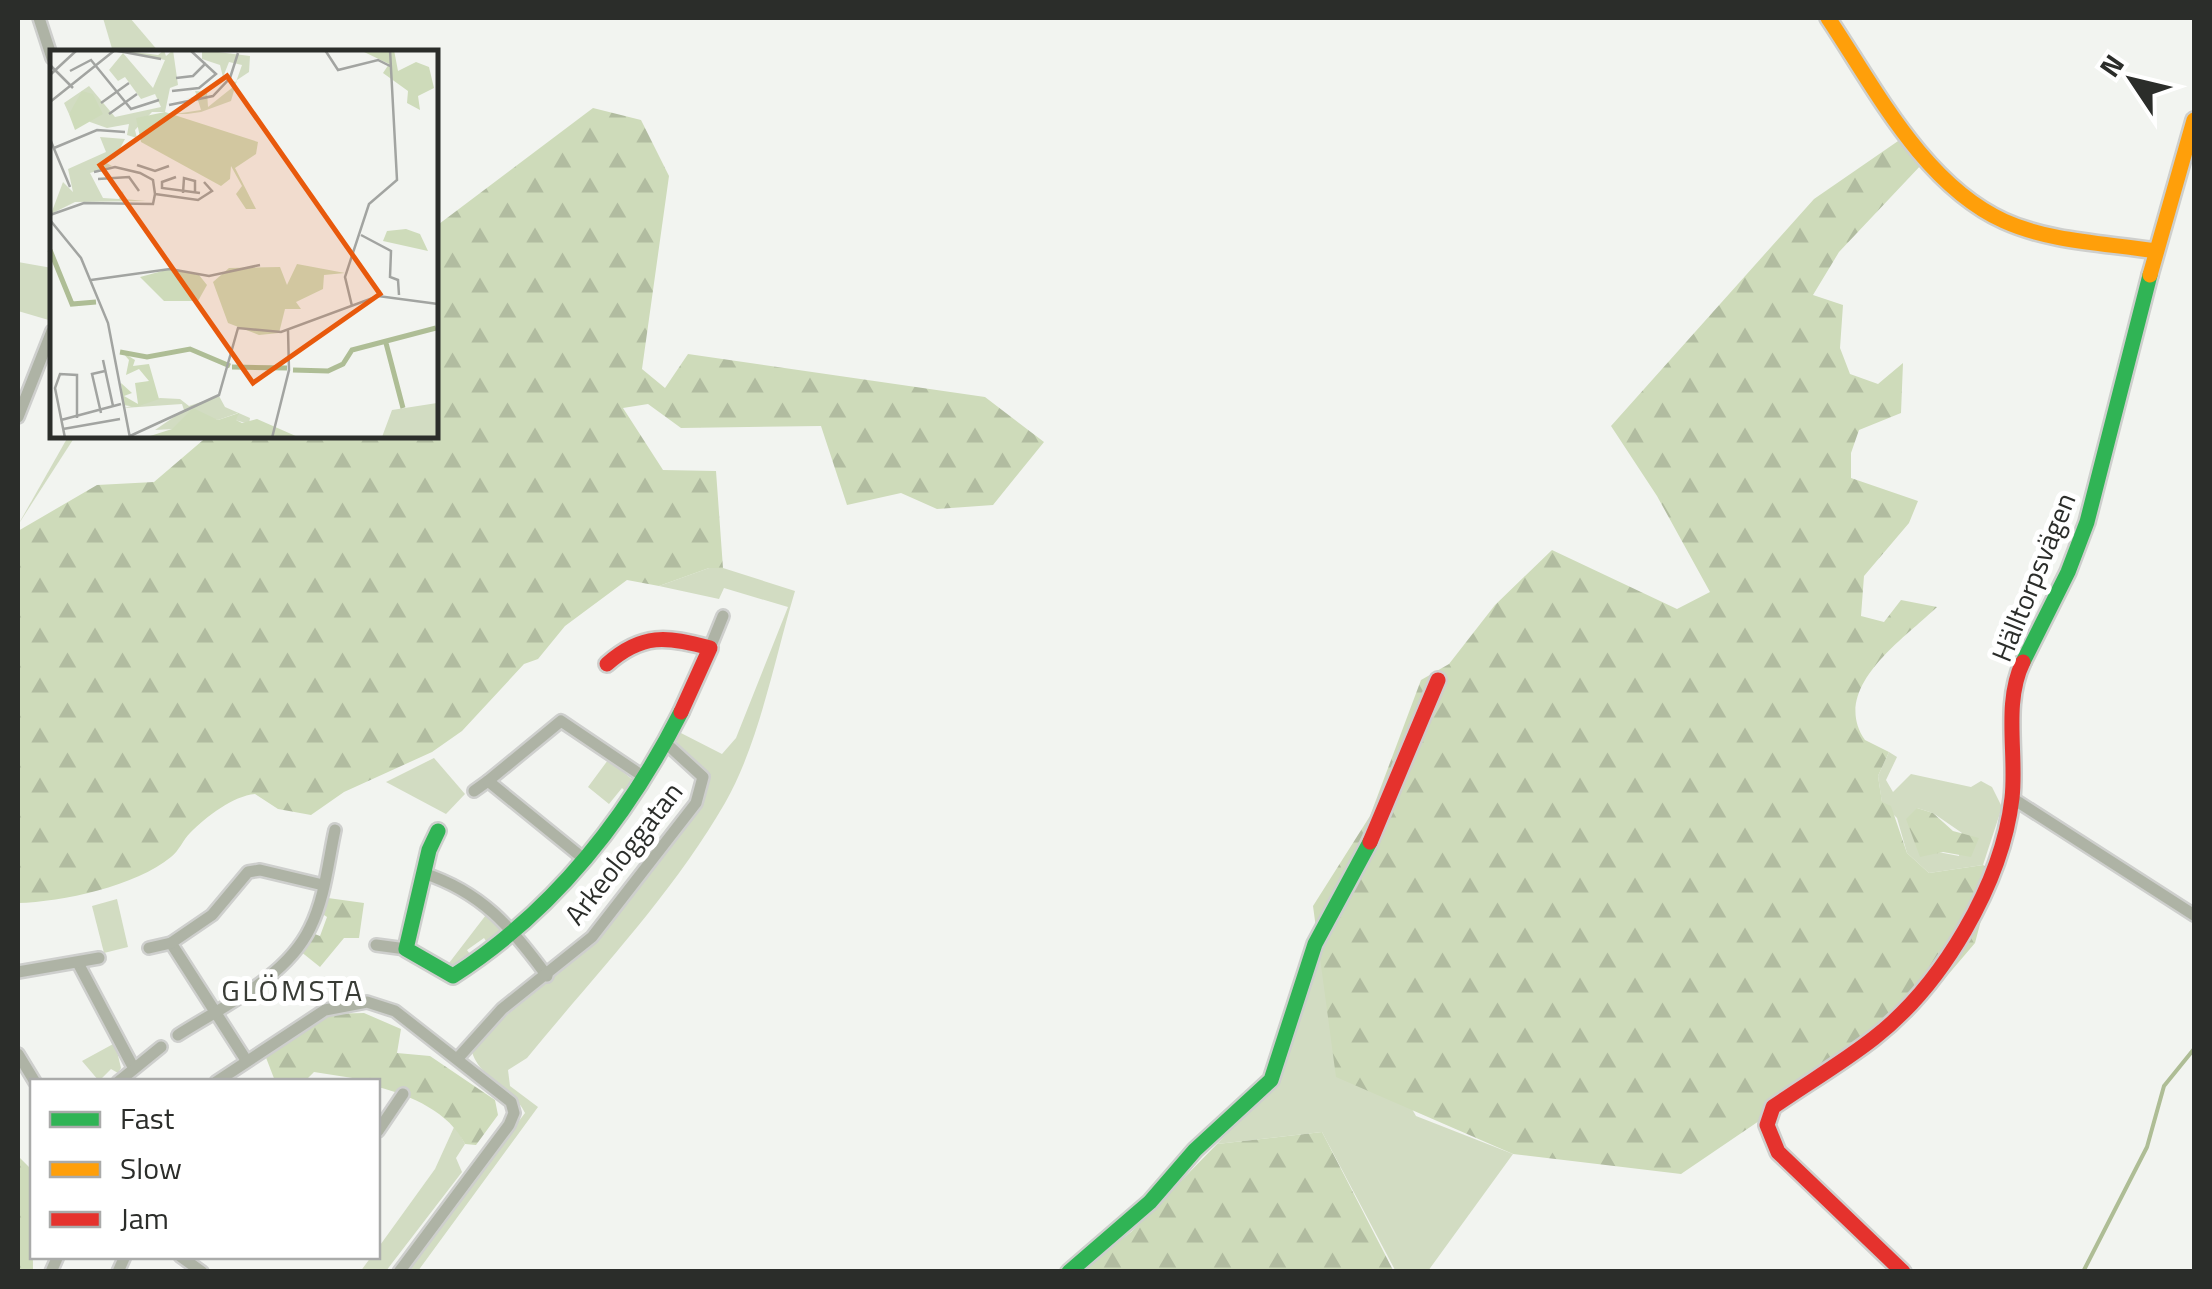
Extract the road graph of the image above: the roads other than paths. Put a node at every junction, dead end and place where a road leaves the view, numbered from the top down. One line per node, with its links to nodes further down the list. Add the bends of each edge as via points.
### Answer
1 (39, 18): 3 (street)
2 (1828, 18): 5 (street, via 1920,149 1989,213 2034,230)
3 (50, 52)
4 (2194, 120): 5 (street, Hälltorpsvägen)
5 (2156, 251): 16 (street, Hälltorpsvägen, via 2087,522 2019,670)
6 (50, 335): 7 (street)
7 (18, 417)
8 (723, 616): 9 (street, Arkeologgatan)
9 (710, 648): 10 (street, via 646,636); 12 (street, Arkeologgatan)
10 (607, 664)
11 (1438, 680): 45 (street, via 1385,814 1316,944 1271,1080 1150,1202)
12 (668, 745): 13 (street); 31 (street, Arkeologgatan, via 700,772 702,793 603,925)
13 (644, 778): 14 (street, via 561,721); 19 (street)
14 (488, 781): 15 (street); 19 (street)
15 (474, 792)
16 (2012, 798): 22 (street); 46 (street, Hälltorpsvägen, via 1997,856 1950,956 1877,1036 1781,1100 1769,1116 1778,1152)
17 (336, 830): 21 (street)
18 (438, 832): 20 (street)
19 (584, 859): 23 (street)
20 (423, 873): 23 (street, via 475,895); 27 (street)
21 (323, 885): 24 (street, via 248,872 212,915); 32 (street, via 295,951)
22 (2194, 915)
23 (514, 930): 27 (street, via 453,976); 31 (street)
24 (171, 942): 26 (street); 32 (street)
25 (376, 944): 27 (street)
26 (148, 948)
27 (406, 949)
28 (100, 958): 29 (street)
29 (78, 963): 30 (street); 38 (street)
30 (18, 972)
31 (548, 976): 36 (street, Arkeologgatan, via 502,1009)
32 (215, 1010): 33 (street); 37 (street)
33 (178, 1035)
34 (161, 1046): 38 (street)
35 (18, 1054): 39 (street)
36 (458, 1058): 37 (street, via 396,1011 351,1002 325,1010); 44 (street, via 511,1102 514,1113)
37 (246, 1060): 41 (street)
38 (132, 1066): 40 (street)
39 (33, 1079)
40 (121, 1079)
41 (220, 1079)
42 (403, 1094): 43 (street)
43 (380, 1128)
44 (399, 1272)
45 (1069, 1272)
46 (1903, 1272)

